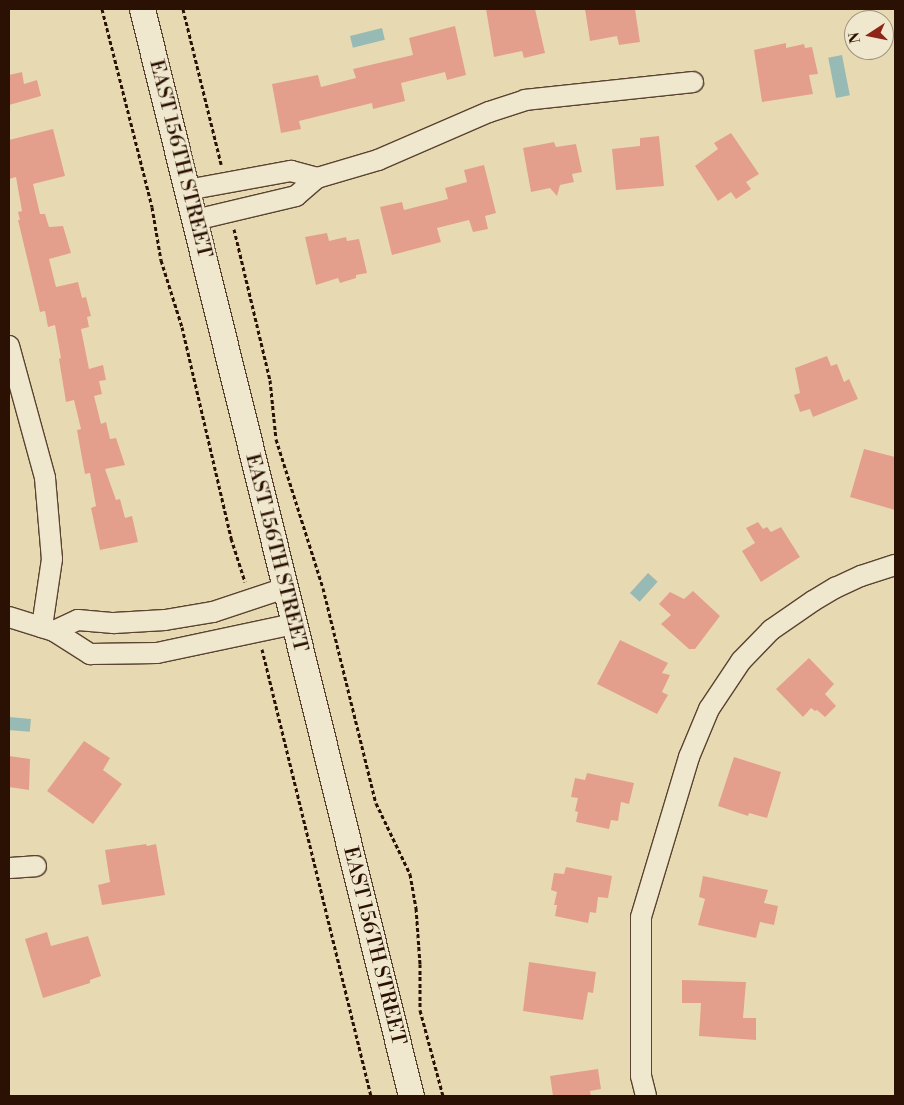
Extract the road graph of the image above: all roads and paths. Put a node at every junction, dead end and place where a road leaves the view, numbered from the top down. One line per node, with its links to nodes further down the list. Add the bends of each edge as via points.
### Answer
1 (102, 9): 13 (path, via 152,207 160,260 182,327 231,538)
2 (142, 9): 7 (street, EAST 156TH STREET)
3 (183, 9): 6 (path)
4 (692, 82): 5 (street, via 525,100 378,160)
5 (317, 178): 6 (street, via 291,171); 8 (street, via 296,196)
6 (225, 183): 7 (street)
7 (187, 190): 9 (street, EAST 156TH STREET)
8 (230, 210): 9 (street); 22 (path, via 270,380 276,439 323,588 376,803 410,874 417,918 420,1010)
9 (195, 220): 12 (street, EAST 156TH STREET)
10 (9, 346): 16 (street, via 45,478 52,559)
11 (895, 565): 23 (street, via 835,588 771,630 741,661 709,710 689,757 642,917 641,1076)
12 (284, 588): 13 (street); 15 (street, EAST 156TH STREET)
13 (250, 600): 16 (street, via 213,612 165,620 114,623 78,620)
14 (9, 617): 16 (street)
15 (293, 624): 17 (street); 21 (street, EAST 156TH STREET)
16 (48, 629): 17 (street, via 90,654 157,653)
17 (259, 631): 20 (path)
18 (36, 866): 19 (street)
19 (9, 868)
20 (371, 1096)
21 (411, 1096)
22 (443, 1096)
23 (646, 1096)

